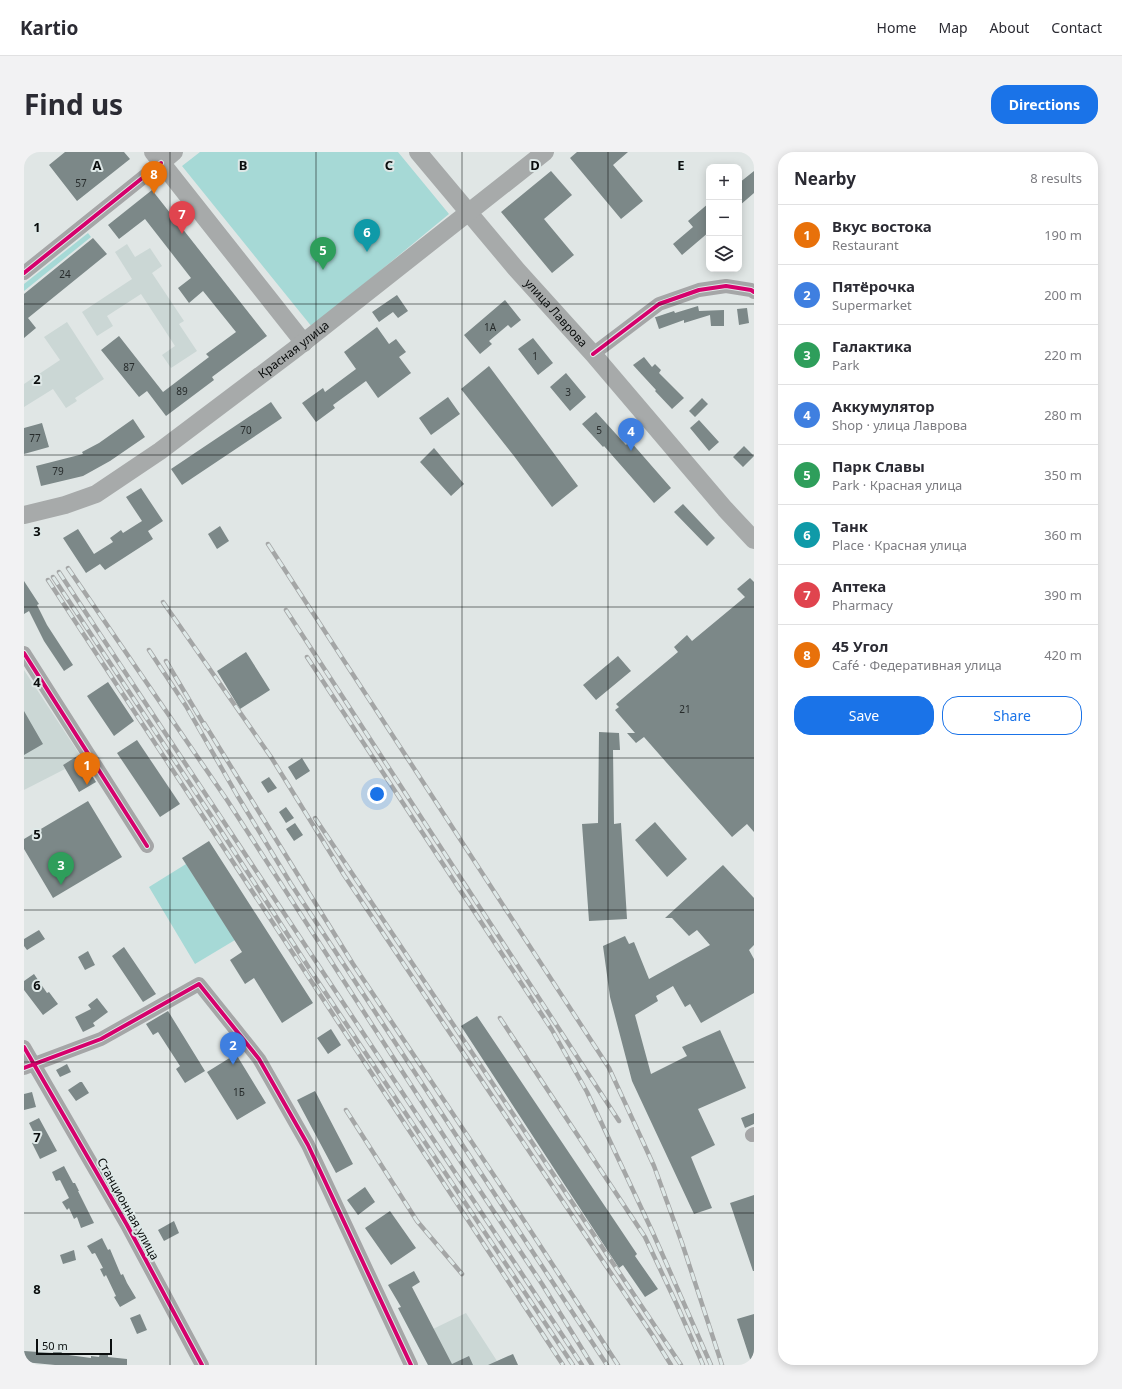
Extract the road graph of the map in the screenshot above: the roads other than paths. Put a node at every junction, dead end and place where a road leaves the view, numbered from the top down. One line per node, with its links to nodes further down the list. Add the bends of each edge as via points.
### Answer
1 (418, 152): 4 (main road, улица Лаврова)
2 (544, 152): 4 (main road, Красная улица)
3 (163, 156): 5 (street); 7 (main road)
4 (468, 212): 7 (main road, Красная улица); 8 (main road, улица Лаврова)
5 (24, 273)
6 (753, 290): 8 (street, via 726,286 699,290 659,304)
7 (304, 343): 9 (main road, Красная улица, via 160,451 96,494)
8 (593, 354): 10 (main road, улица Лаврова)
9 (24, 515)
10 (754, 540)
11 (24, 653): 12 (street)
12 (147, 846)
13 (24, 1047): 14 (street, Станционная улица)
14 (29, 1066): 15 (street, Станционная улица, via 127,1225); 16 (street, via 101,1039 199,984 259,1059 308,1144)
15 (202, 1365)
16 (411, 1365)

